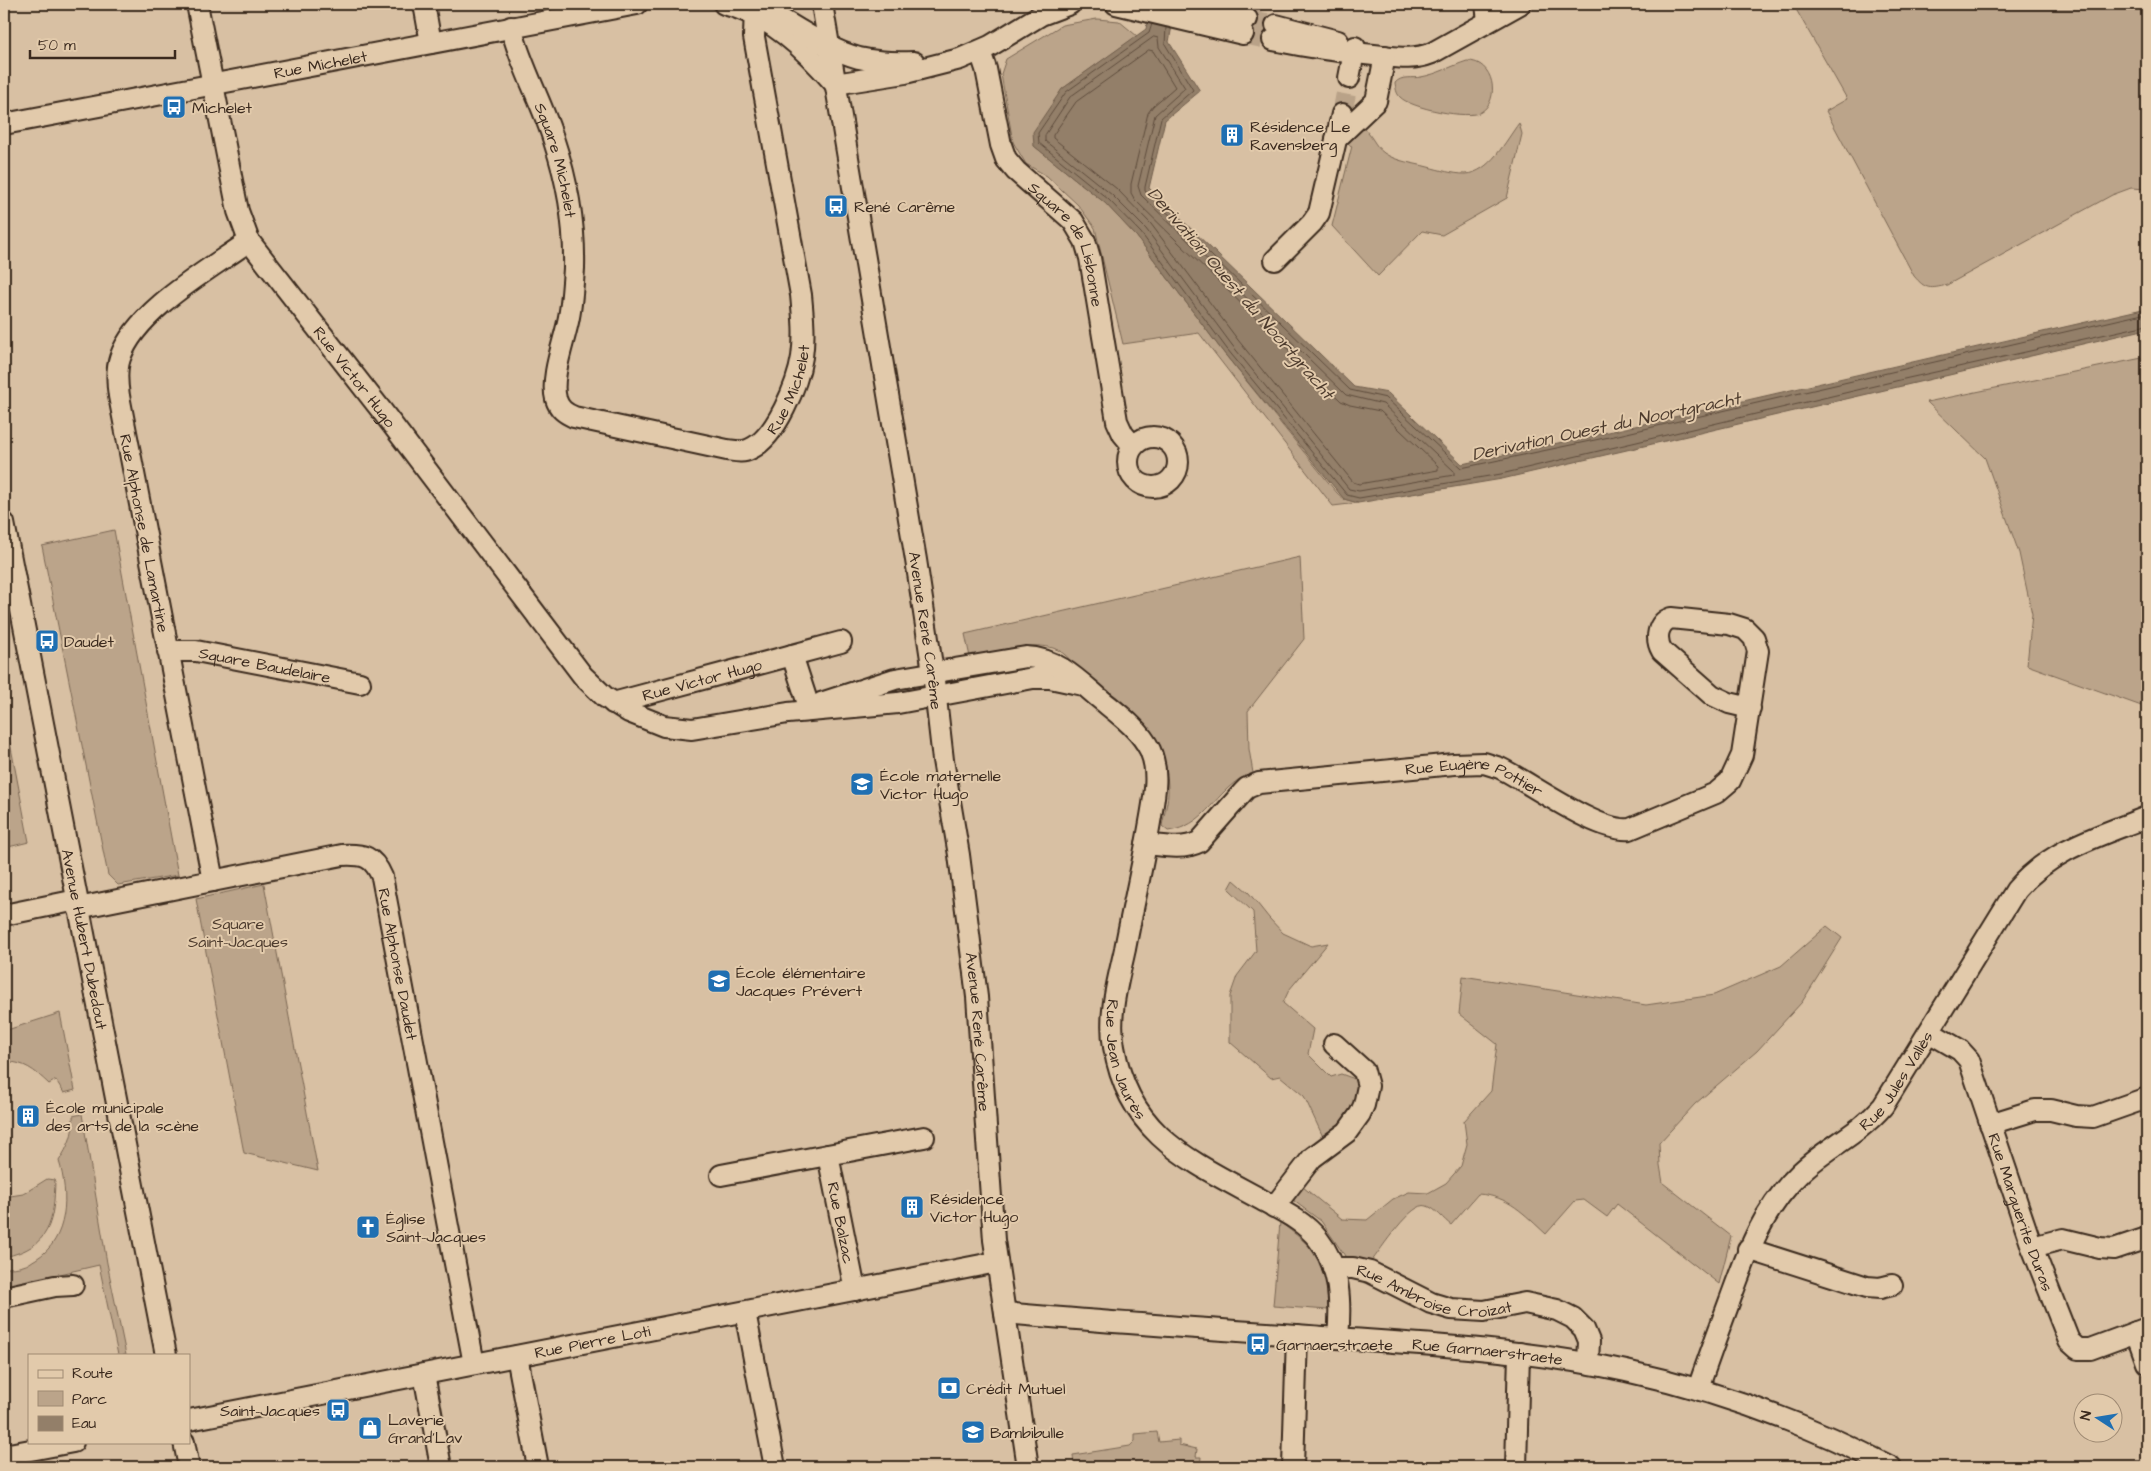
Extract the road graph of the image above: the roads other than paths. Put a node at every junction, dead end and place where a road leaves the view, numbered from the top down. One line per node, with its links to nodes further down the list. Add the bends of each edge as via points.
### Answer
1 (197, 4): 22 (street, Rue Victor Hugo)
2 (424, 4): 15 (street)
3 (637, 4): 13 (street, Rue Michelet)
4 (724, 4): 9 (street)
5 (822, 4): 16 (street, Avenue René Carême)
6 (1070, 4): 18 (street, via 1041,15)
7 (1116, 4): 10 (street, via 1146,10)
8 (1520, 4): 11 (street)
9 (754, 7): 16 (street); 23 (street, via 798,44); 29 (street, Rue Michelet, via 754,36 801,295 804,332 796,380 773,426 757,445 737,452 568,415 558,405 555,386)
10 (1176, 9): 12 (street)
11 (1487, 12): 19 (street, via 1424,56 1409,59)
12 (1245, 26)
13 (511, 27): 15 (street, Rue Michelet); 29 (street, Square Michelet, via 561,164 574,259)
14 (1275, 32): 17 (street)
15 (431, 42): 22 (street, Rue Michelet)
16 (829, 45): 20 (street, via 876,61); 23 (street, Avenue René Carême)
17 (1354, 50): 19 (street); 21 (street)
18 (980, 51): 20 (street); 30 (street, Square de Lisbonne, via 1006,159 1073,221 1085,241 1117,421)
19 (1385, 56): 26 (street, via 1376,101)
20 (948, 62): 23 (street, via 905,74)
21 (1349, 78)
22 (212, 84): 25 (street, Rue Michelet); 27 (street, Rue Victor Hugo, via 238,211)
23 (835, 84): 35 (street, Avenue René Carême)
24 (1342, 114): 26 (street)
25 (4, 124)
26 (1336, 139): 28 (street, via 1319,213)
27 (249, 241): 33 (street, Rue Alphonse de Lamartine, via 154,309 126,343 118,367 119,396); 39 (street, Rue Victor Hugo, via 583,676)
28 (1275, 260)
29 (571, 299)
30 (1133, 446)
31 (4, 523): 46 (street, Avenue Hubert Dubedout)
32 (841, 642): 34 (street, Rue Victor Hugo)
33 (168, 651): 36 (street, Square Baudelaire, via 196,651); 45 (street, Rue Alphonse de Lamartine)
34 (792, 654): 39 (street, Rue Victor Hugo); 40 (street)
35 (933, 672): 37 (street, Rue Jean Jaurès, via 1034,657 1056,664); 38 (street, Avenue René Carême); 40 (street, Rue Victor Hugo, via 882,682)
36 (360, 683)
37 (1083, 685): 38 (street, Rue Jean Jaurès, via 1033,678); 44 (street, Rue Jean Jaurès, via 1134,728 1151,752 1156,778)
38 (936, 696): 42 (street, Rue Victor Hugo); 59 (street, Avenue René Carême, via 973,957)
39 (612, 703): 42 (street, Rue Victor Hugo, via 664,726 686,729)
40 (809, 707): 42 (street, Rue Victor Hugo)
41 (1750, 708): 41 (street, Rue Eugène Pottier, via 1758,651 1750,633 1729,624 1676,617 1665,621 1658,637 1659,647 1665,655 1712,695); 44 (street, Rue Eugène Pottier, via 1742,755 1730,781 1707,798 1630,829 1616,830 1603,826 1500,768 1484,763 1464,763 1259,783 1247,788 1194,845)
42 (788, 713)
43 (2147, 817): 48 (street, Rue Jules Vallès, via 2066,850 2032,873 2009,899)
44 (1146, 844): 55 (street, Rue Jean Jaurès, via 1112,1014 1114,1046 1121,1077 1134,1106 1171,1146 1193,1162)
45 (212, 881): 46 (street, Rue Alphonse Daudet); 74 (street, Rue Alphonse Daudet, via 342,855 365,856 376,864 382,877)
46 (78, 904): 47 (street, Rue Alphonse Daudet); 71 (street, Avenue Hubert Dubedout)
47 (4, 915)
48 (1929, 1032): 51 (street, Rue Marguerite Duras, via 1965,1054); 58 (street, Rue Jules Vallès, via 1883,1106 1854,1134 1809,1164 1792,1181 1768,1212)
49 (1334, 1044): 55 (street, via 1364,1071 1368,1086 1364,1105 1347,1132 1312,1158)
50 (2147, 1098): 51 (street, via 2093,1117 2035,1110)
51 (1990, 1124): 57 (street, Rue Marguerite Duras)
52 (924, 1137): 53 (street)
53 (828, 1155): 54 (street); 63 (street, Rue Balzac)
54 (721, 1175)
55 (1274, 1207): 60 (street, Rue Jean Jaurès, via 1301,1223 1318,1239)
56 (2147, 1238): 57 (street, via 2114,1249 2063,1239)
57 (2032, 1247): 67 (street, Rue Marguerite Duras, via 2063,1329 2073,1346 2090,1349)
58 (1748, 1249): 61 (street, via 1867,1287 1880,1288); 77 (street, Rue Jules Vallès)
59 (997, 1262): 63 (street, Rue Pierre Loti); 66 (street, Avenue René Carême)
60 (1333, 1268): 69 (street, Rue Jean Jaurès, via 1340,1300); 75 (street, Rue Ambroise Croizat, via 1370,1272 1431,1303 1451,1309 1484,1311 1525,1303 1557,1310 1573,1318 1584,1329 1589,1341)
61 (1892, 1284)
62 (73, 1285): 64 (street)
63 (855, 1290): 65 (street, Rue Pierre Loti)
64 (4, 1297)
65 (745, 1312): 72 (street, Rue Pierre Loti); 85 (street)
66 (1004, 1313): 68 (street, Rue Garnaerstraete); 86 (street, Avenue René Carême)
67 (2142, 1330): 73 (street, Rue Marguerite Duras)
68 (1297, 1335): 69 (street, Rue Garnaerstraete); 87 (street)
69 (1338, 1338): 70 (street, Rue Garnaerstraete)
70 (1519, 1353): 75 (street, Rue Garnaerstraete); 88 (street)
71 (166, 1354)
72 (517, 1356): 74 (street, Rue Pierre Loti); 84 (street)
73 (2147, 1363)
74 (474, 1364): 76 (street, Rue Pierre Loti)
75 (1588, 1364): 77 (street, Rue Garnaerstraete)
76 (424, 1374): 78 (street, Rue Pierre Loti); 83 (street)
77 (1698, 1389): 89 (street, Rue Garnaerstraete, via 1803,1427)
78 (190, 1420)
79 (63, 1444): 81 (street)
80 (184, 1444): 82 (street)
81 (4, 1456)
82 (189, 1467)
83 (441, 1467)
84 (538, 1467)
85 (775, 1467)
86 (1028, 1467)
87 (1293, 1467)
88 (1516, 1467)
89 (1891, 1467)

